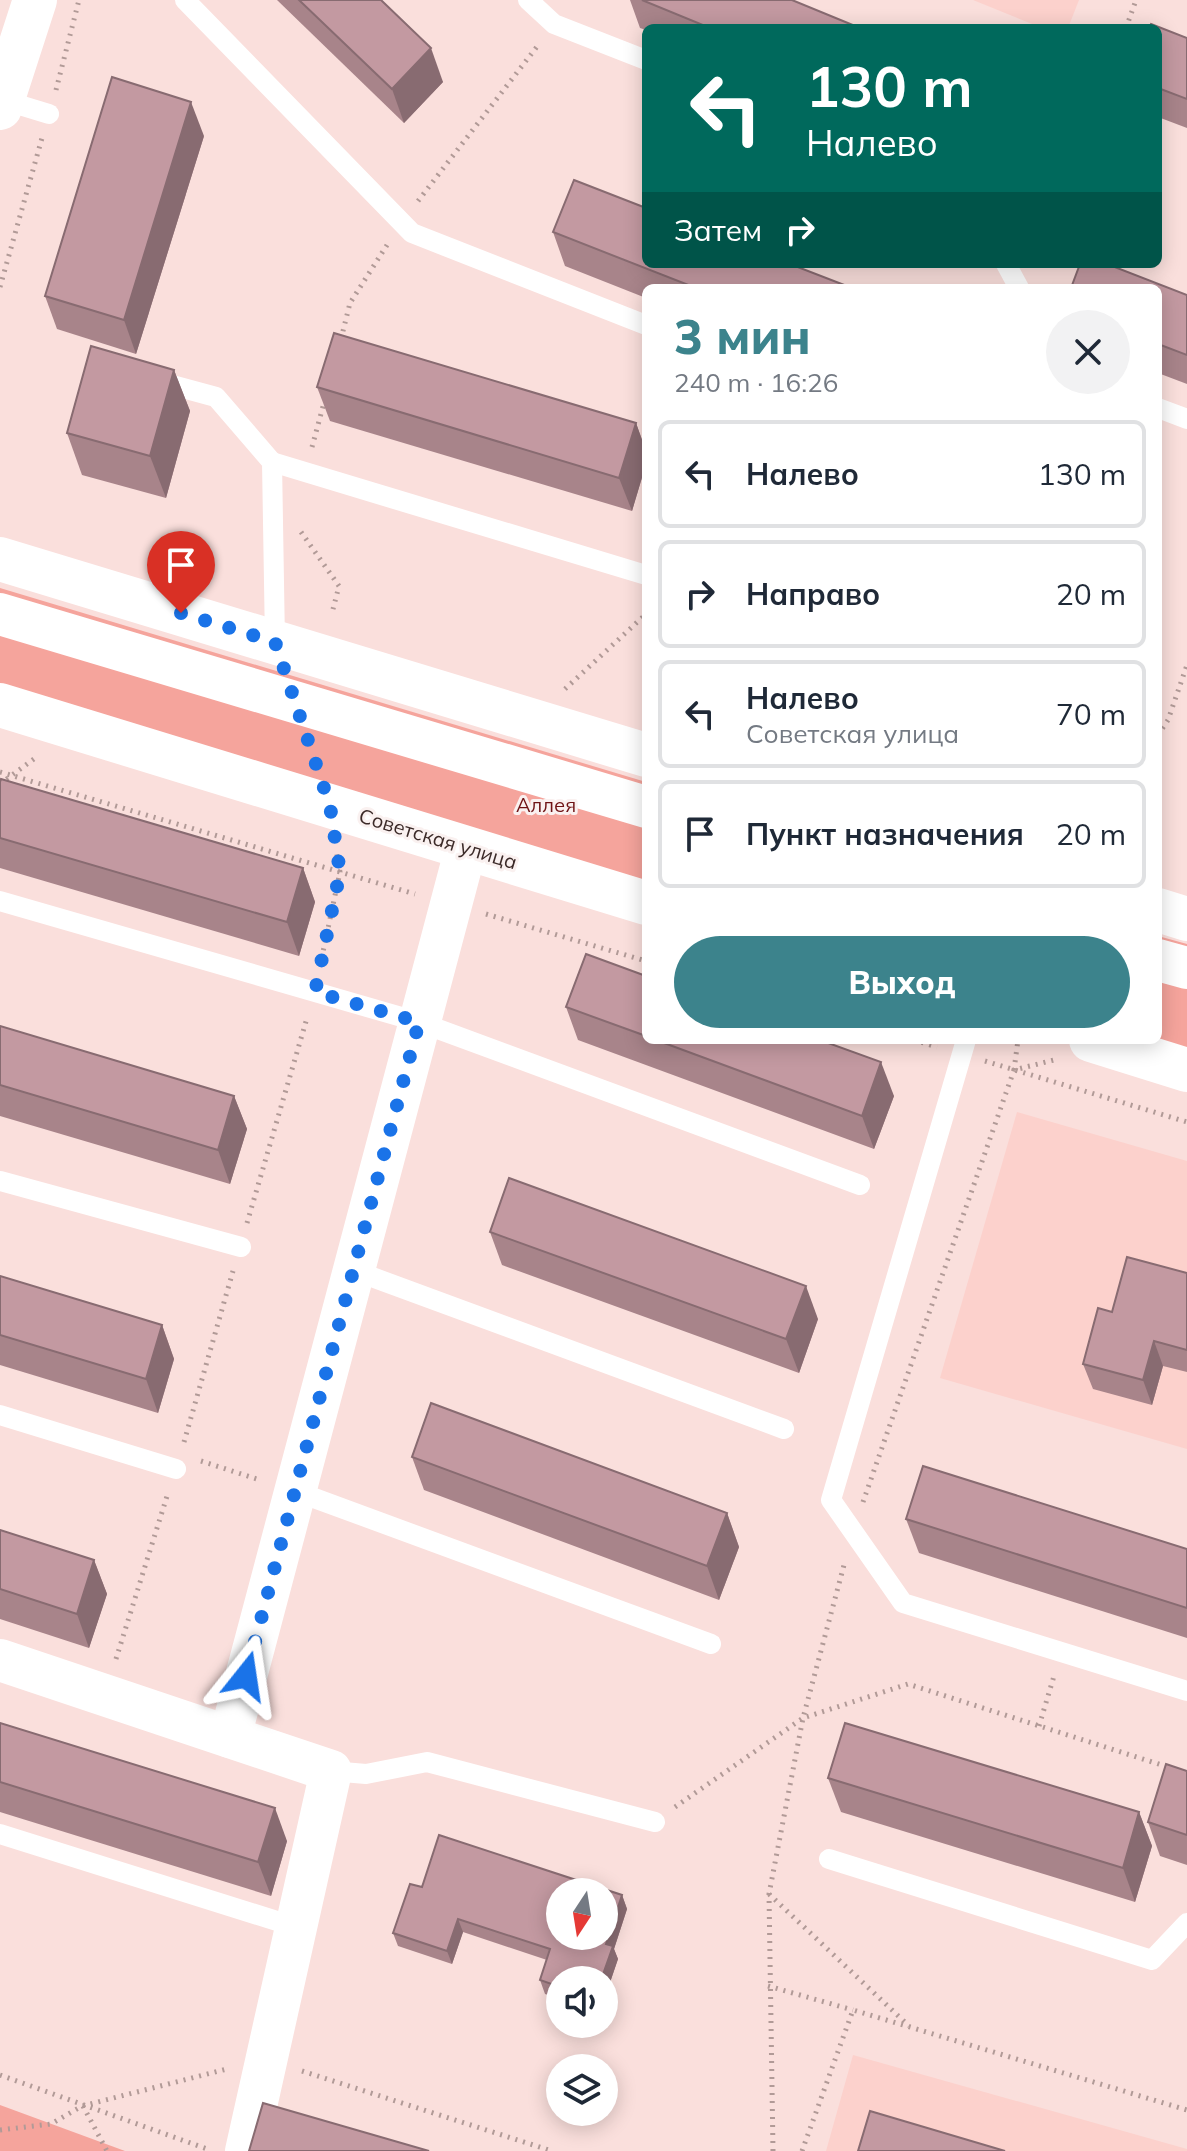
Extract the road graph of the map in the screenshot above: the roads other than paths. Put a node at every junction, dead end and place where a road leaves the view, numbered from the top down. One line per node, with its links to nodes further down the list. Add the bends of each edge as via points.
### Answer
1 (35, 0): 5 (street)
2 (185, 0): 7 (lane, via 412,233)
3 (528, 0): 4 (lane, via 554,24)
4 (642, 58)
5 (1, 104): 6 (lane)
6 (49, 114)
7 (642, 323)
8 (133, 375): 11 (lane, via 216,397)
9 (1162, 410): 10 (lane)
10 (1187, 419)
11 (272, 462): 13 (lane); 15 (lane)
12 (0, 559): 15 (street)
13 (642, 574)
14 (0, 614): 18 (street)
15 (275, 642): 17 (street)
16 (0, 705): 19 (street, Советская улица)
17 (642, 754)
18 (642, 806)
19 (466, 848): 21 (street, Советская улица); 26 (street)
20 (0, 901): 26 (lane)
21 (642, 902)
22 (1162, 911): 23 (street)
23 (1187, 919)
24 (1162, 961): 25 (street)
25 (1187, 968)
26 (419, 1022): 31 (lane); 33 (street)
27 (1104, 1044): 29 (street)
28 (964, 1047): 40 (lane, via 831,1500 903,1603)
29 (1187, 1070)
30 (0, 1181): 32 (lane)
31 (860, 1185)
32 (241, 1247)
33 (353, 1270): 35 (lane); 37 (street)
34 (0, 1415): 36 (lane)
35 (784, 1429)
36 (178, 1462)
37 (295, 1491): 38 (lane); 41 (street)
38 (711, 1644)
39 (0, 1660): 41 (street)
40 (1187, 1691)
41 (230, 1737): 42 (street)
42 (331, 1771): 43 (lane, via 366,1774 427,1762); 47 (street)
43 (655, 1822)
44 (0, 1834): 47 (lane)
45 (829, 1859): 46 (lane, via 1152,1960)
46 (1187, 1923)
47 (296, 1927): 48 (street)
48 (246, 2151)

